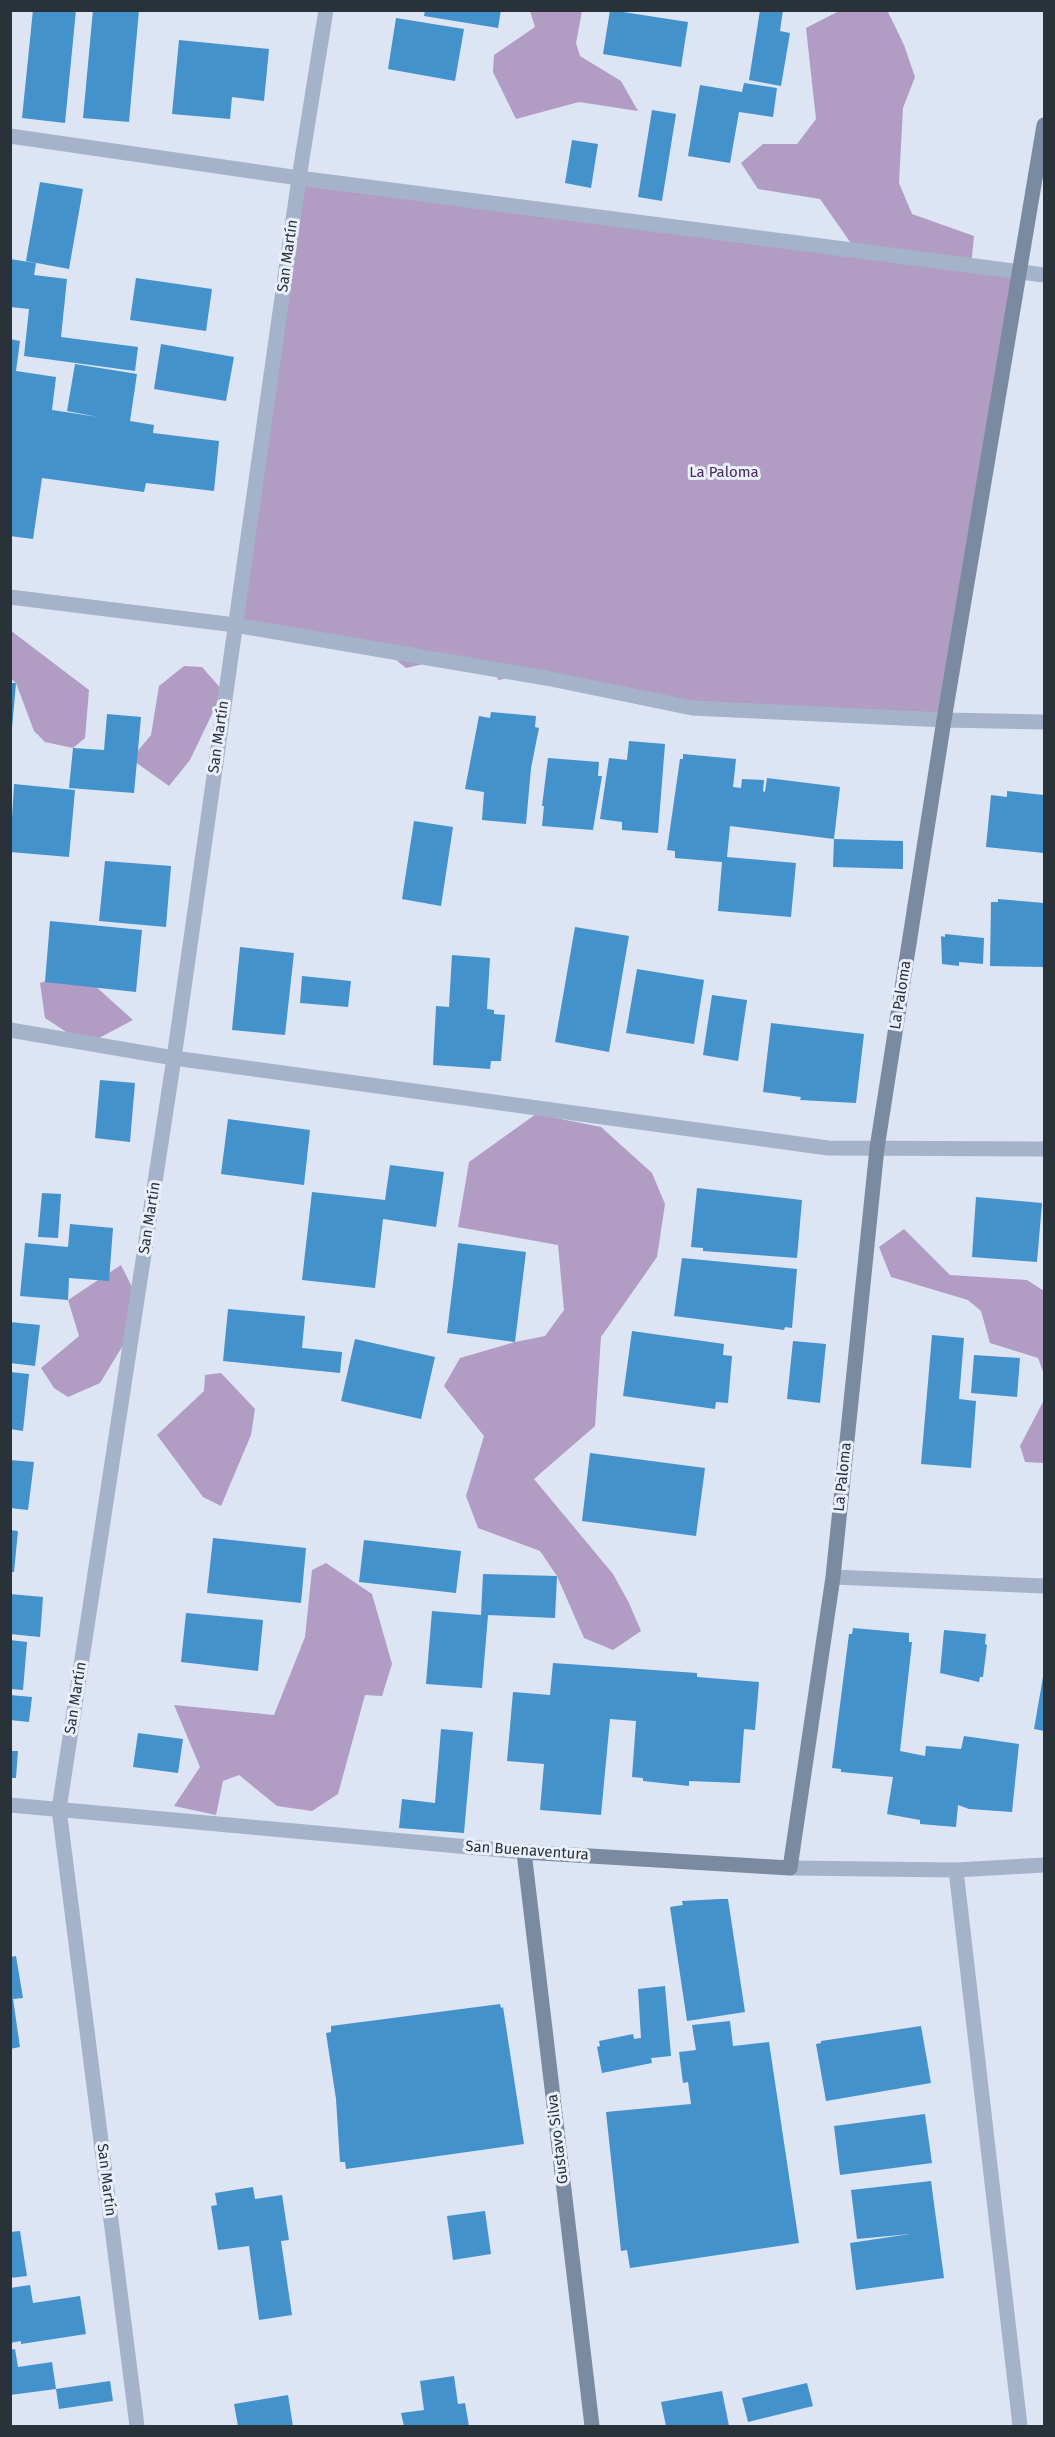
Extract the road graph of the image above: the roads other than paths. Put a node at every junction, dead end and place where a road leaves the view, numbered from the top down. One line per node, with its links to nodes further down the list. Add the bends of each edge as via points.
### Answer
1 (326, 10): 4 (street, San Martín)
2 (1044, 125): 5 (street, La Paloma)
3 (10, 136): 4 (street)
4 (299, 178): 5 (street); 8 (street, San Martín)
5 (1018, 273): 6 (street); 9 (street, La Paloma)
6 (1044, 275)
7 (10, 597): 8 (street)
8 (235, 626): 9 (street, via 546,678 692,708); 12 (street, San Martín)
9 (944, 720): 10 (street); 13 (street, La Paloma)
10 (1044, 722)
11 (10, 1030): 12 (street)
12 (174, 1058): 13 (street, via 828,1148); 18 (street, San Martín)
13 (877, 1148): 14 (street); 15 (street, La Paloma)
14 (1044, 1149)
15 (833, 1577): 16 (street); 21 (street, La Paloma)
16 (1044, 1586)
17 (10, 1805): 18 (street, San Buenaventura)
18 (59, 1809): 19 (street, San Buenaventura); 23 (street, San Martín)
19 (524, 1852): 21 (street, San Buenaventura); 24 (street, Gustavo Silva)
20 (1044, 1865): 22 (street, San Buenaventura)
21 (790, 1868): 22 (street, San Buenaventura)
22 (956, 1870): 25 (street)
23 (137, 2427)
24 (592, 2427)
25 (1020, 2427)

